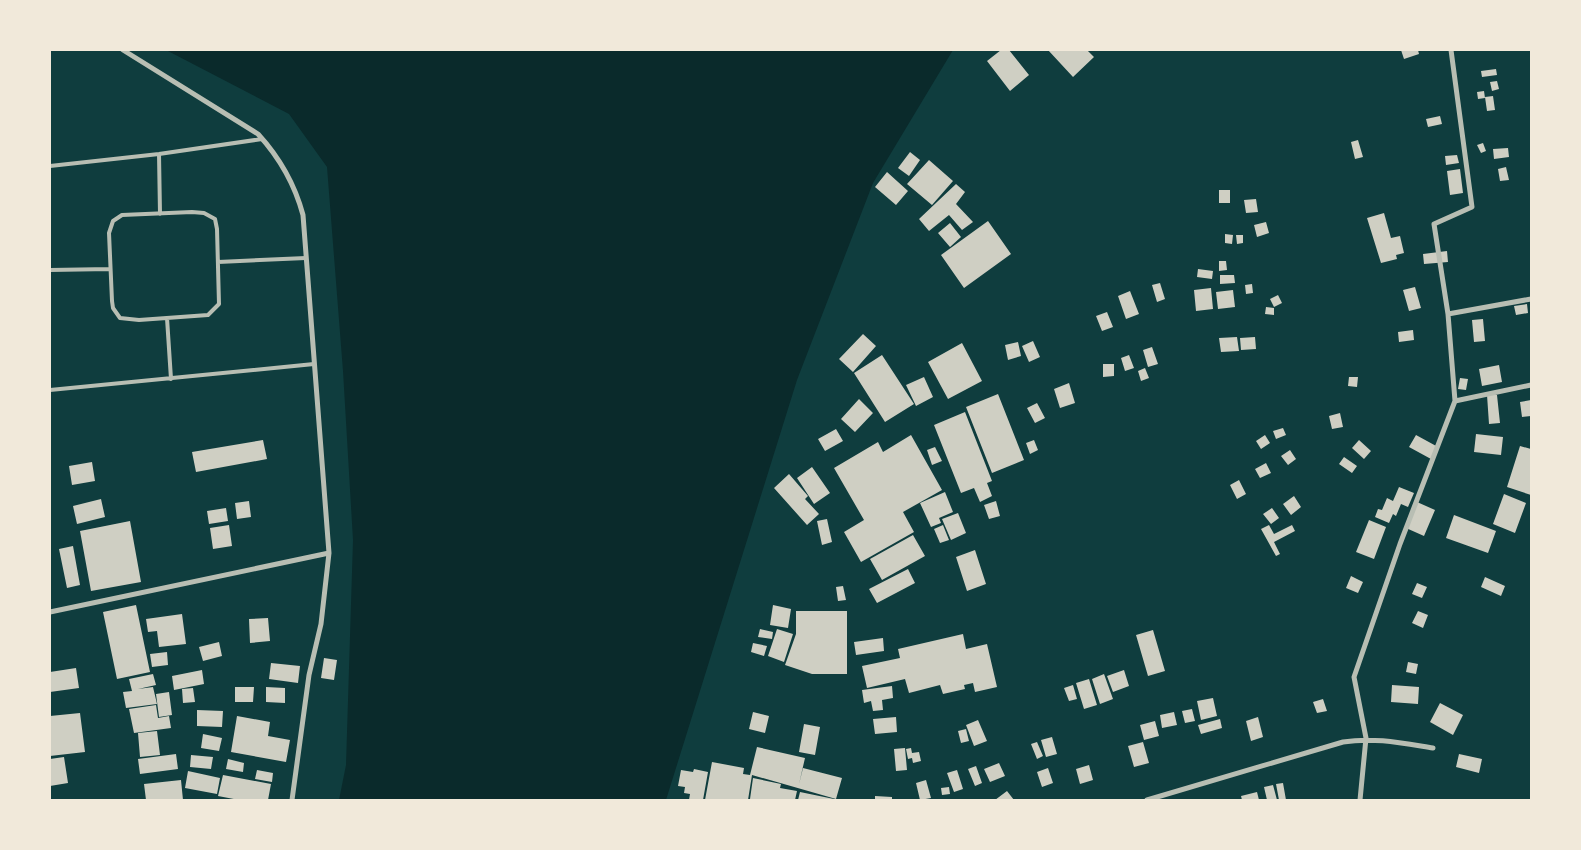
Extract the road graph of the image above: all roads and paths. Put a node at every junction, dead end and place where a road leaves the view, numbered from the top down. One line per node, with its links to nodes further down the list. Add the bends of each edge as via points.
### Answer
1 (123, 50): 3 (street)
2 (1451, 50): 12 (street, via 1472,207 1434,224)
3 (262, 139): 4 (lane); 7 (street, via 276,154 298,197 303,215)
4 (159, 154): 5 (lane); 6 (lane)
5 (50, 166)
6 (160, 214): 8 (lane, via 192,212 210,215 217,229); 9 (lane, via 122,215 113,221 109,233)
7 (306, 258): 8 (lane); 14 (street)
8 (218, 262): 13 (lane, via 219,304 214,310 208,315)
9 (110, 269): 10 (lane); 13 (lane, via 113,308 120,318)
10 (50, 270)
11 (1531, 299): 12 (street)
12 (1448, 314): 18 (street)
13 (167, 318): 15 (lane)
14 (314, 364): 15 (lane); 19 (street)
15 (171, 379): 17 (lane)
16 (1531, 385): 18 (street)
17 (50, 390)
18 (1455, 401): 21 (street, via 1400,544 1354,677)
19 (328, 553): 20 (street); 23 (street, via 321,624 309,675)
20 (50, 612)
21 (1366, 738): 22 (street); 24 (street); 25 (street)
22 (1433, 748)
23 (292, 800)
24 (1147, 800)
25 (1360, 800)

